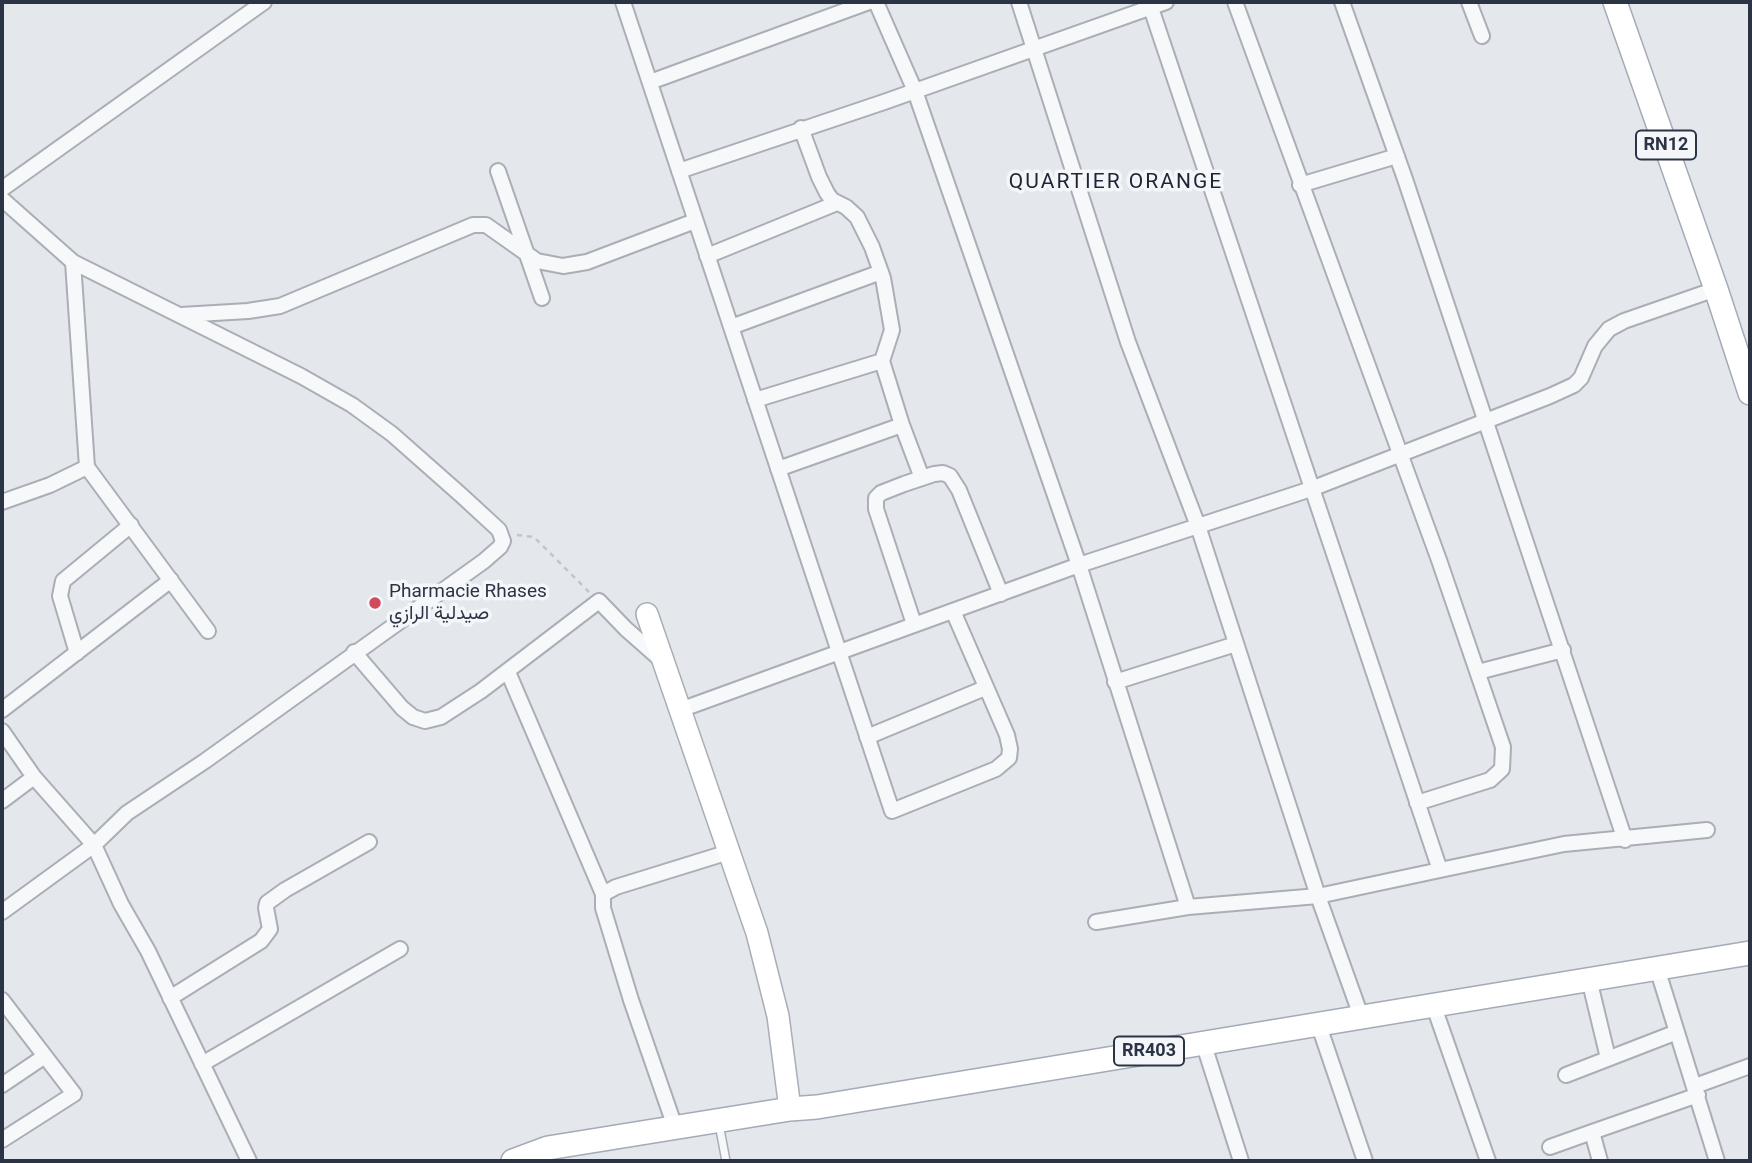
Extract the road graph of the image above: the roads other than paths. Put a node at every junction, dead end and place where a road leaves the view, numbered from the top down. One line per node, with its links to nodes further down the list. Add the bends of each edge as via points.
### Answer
1 (264, 2): 21 (street)
2 (623, 2): 14 (street)
3 (869, 2): 14 (street)
4 (876, 2): 15 (street)
5 (1019, 2): 13 (street)
6 (1166, 2): 11 (street)
7 (1235, 2): 20 (street)
8 (1342, 2): 17 (street)
9 (1469, 2): 12 (street)
10 (1615, 2): 29 (main road, RN12)
11 (1150, 5): 13 (street); 42 (street)
12 (1482, 36)
13 (1034, 49): 15 (street); 45 (street, via 1128,342)
14 (650, 82): 18 (street)
15 (915, 91): 16 (street); 46 (street)
16 (801, 128): 18 (street); 23 (street, via 819,177)
17 (1397, 156): 20 (street); 36 (street)
18 (679, 171): 24 (street)
19 (498, 172): 25 (street)
20 (1300, 185): 38 (street)
21 (2, 189)
22 (2, 199): 27 (street)
23 (837, 202): 26 (street); 28 (street, via 857,217)
24 (695, 221): 25 (street, via 587,262 549,265); 26 (street)
25 (526, 254): 30 (street); 31 (street, via 486,225 473,225 280,306)
26 (707, 256): 32 (street)
27 (74, 262): 31 (street); 39 (street)
28 (881, 272): 32 (street); 33 (street, via 892,330)
29 (1716, 289): 34 (main road, RN12); 36 (street, via 1609,329 1574,385)
30 (542, 298)
31 (180, 316): 55 (street, via 352,405 392,434 502,536 500,547 484,561)
32 (731, 327): 35 (street)
33 (883, 361): 35 (street); 37 (street)
34 (1749, 387)
35 (755, 400): 40 (street)
36 (1486, 422): 38 (street); 54 (street)
37 (902, 425): 40 (street); 41 (street)
38 (1401, 455): 42 (street); 59 (street)
39 (87, 467): 43 (street); 44 (street)
40 (778, 469): 56 (street)
41 (922, 478): 48 (street, via 950,475); 51 (street, via 881,493 875,502)
42 (1311, 489): 45 (street); 69 (street)
43 (2, 502)
44 (131, 525): 47 (street); 57 (street, via 63,581 60,596)
45 (1198, 526): 46 (street); 53 (street)
46 (1079, 565): 48 (street); 61 (street)
47 (171, 580): 52 (street); 57 (street)
48 (1001, 594): 49 (street)
49 (953, 611): 51 (street); 62 (street)
50 (647, 614): 58 (street)
51 (914, 624): 56 (street)
52 (208, 631)
53 (1236, 644): 61 (street); 77 (street)
54 (1563, 650): 59 (street); 71 (street)
55 (354, 652): 60 (street, via 402,708 425,721 441,717); 73 (street, via 127,813)
56 (839, 652): 64 (street); 66 (street)
57 (78, 653): 63 (street)
58 (663, 662): 60 (street, via 599,601); 64 (street)
59 (1478, 672): 69 (street, via 1503,747 1502,769 1490,780)
60 (508, 673): 76 (street)
61 (1115, 682): 78 (street)
62 (985, 688): 66 (street); 66 (street, via 1010,749 1009,758 996,769 892,811)
63 (2, 710)
64 (680, 710): 74 (street)
65 (2, 731): 67 (street)
66 (867, 737)
67 (34, 777): 68 (street); 73 (street)
68 (2, 801)
69 (1417, 803): 75 (street)
70 (1707, 830): 71 (street)
71 (1625, 840): 75 (street, via 1564,844)
72 (369, 842): 85 (street, via 267,903 270,929 261,942)
73 (94, 845): 79 (street); 85 (street)
74 (729, 852): 76 (street); 99 (street, via 757,933 778,1016)
75 (1440, 870): 77 (street)
76 (603, 894): 101 (street, via 603,908 631,1000)
77 (1318, 896): 78 (street); 88 (street)
78 (1188, 907): 80 (street)
79 (2, 912)
80 (1096, 922)
81 (400, 949): 94 (street)
82 (1750, 953): 83 (main road, RR403)
83 (1657, 968): 84 (main road, RR403); 90 (street)
84 (1589, 979): 87 (main road, RR403); 93 (street)
85 (170, 999): 94 (street)
86 (2, 1000): 92 (street)
87 (1433, 1004): 88 (main road, RR403); 112 (street)
88 (1361, 1016): 89 (main road, RR403)
89 (1318, 1023): 91 (main road, RR403); 111 (street)
90 (1677, 1032): 93 (street); 98 (street)
91 (1203, 1042): 99 (main road, RR403); 110 (street)
92 (45, 1056): 97 (street); 103 (street, via 74,1094)
93 (1608, 1058): 96 (street)
94 (202, 1064): 106 (street)
95 (1750, 1066): 98 (street)
96 (1566, 1075)
97 (2, 1085)
98 (1696, 1091): 102 (street); 114 (street)
99 (790, 1109): 100 (main road, RR403)
100 (718, 1120): 101 (main road, RR403); 109 (lane)
101 (675, 1127): 105 (main road, RR403)
102 (1591, 1132): 104 (street); 113 (street)
103 (2, 1140)
104 (1550, 1147)
105 (564, 1151): 107 (main road, RR403); 108 (main road, RR403)
106 (249, 1161)
107 (513, 1161)
108 (525, 1161)
109 (726, 1161)
110 (1241, 1161)
111 (1365, 1161)
112 (1488, 1161)
113 (1600, 1161)
114 (1717, 1161)

